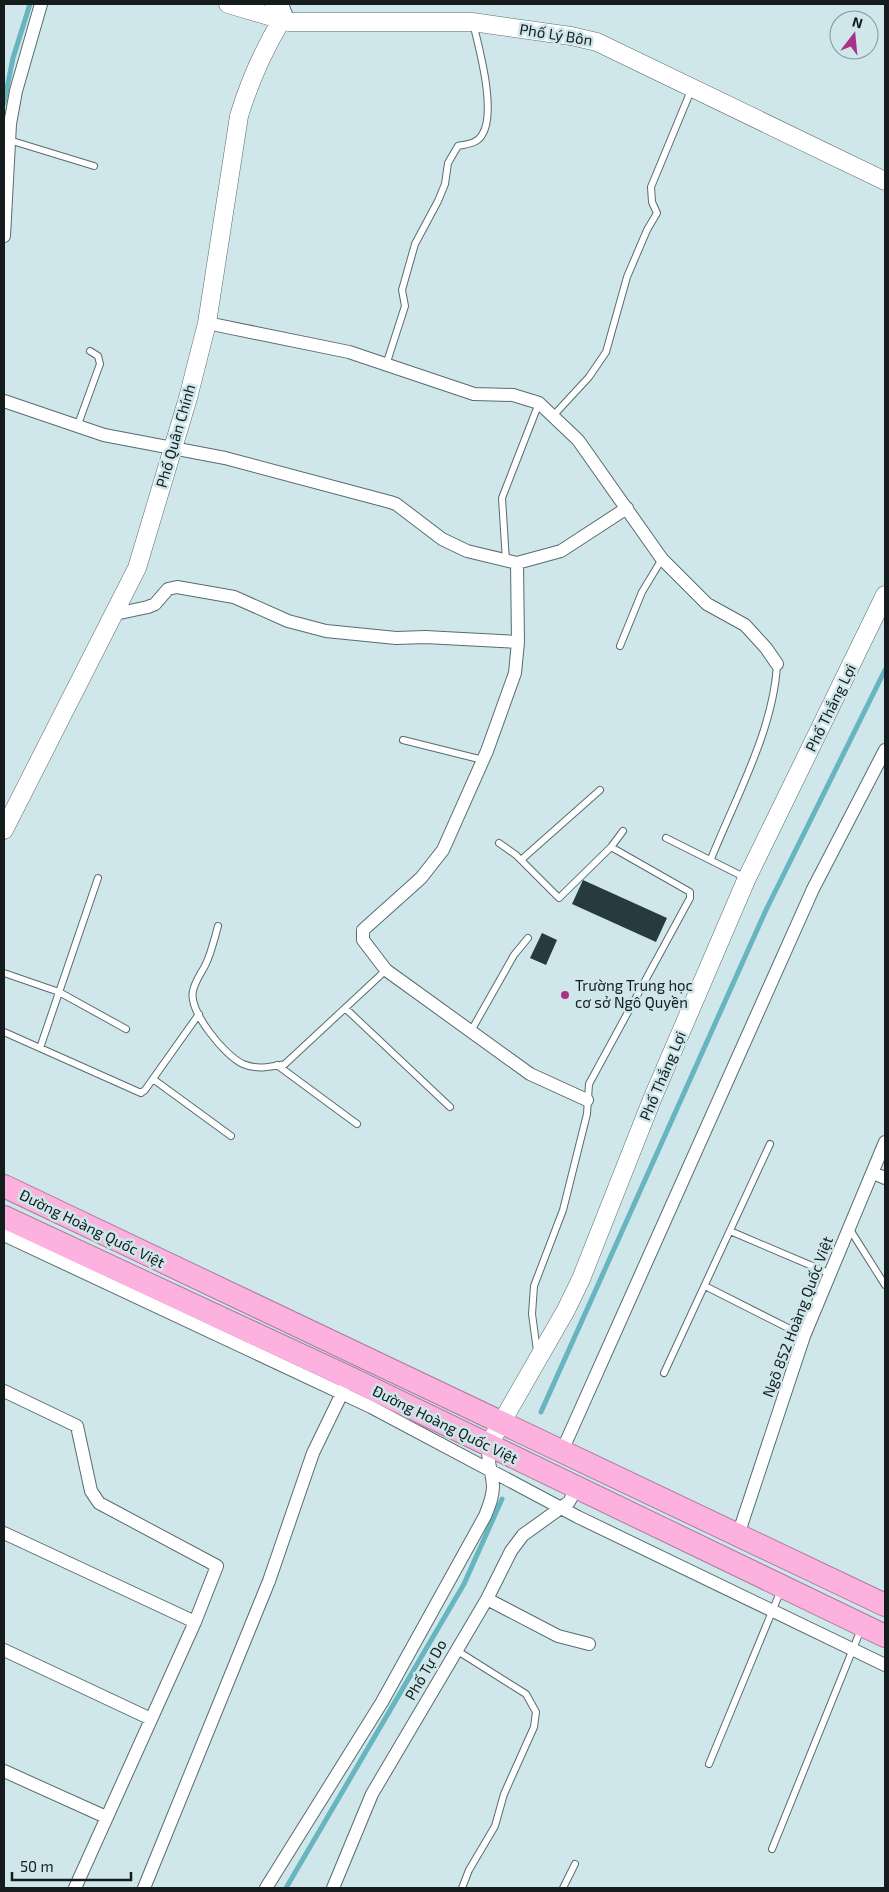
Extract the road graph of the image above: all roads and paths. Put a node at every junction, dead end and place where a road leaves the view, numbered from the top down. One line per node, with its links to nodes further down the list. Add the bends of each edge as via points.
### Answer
1 (41, 4): 7 (street, via 16,90)
2 (228, 4): 4 (street, Phố Lý Bôn)
3 (271, 4): 4 (street)
4 (284, 16): 5 (street, Phố Lý Bôn); 11 (street, Phố Quân Chính, via 259,63 239,116 222,239)
5 (472, 22): 6 (street, Phố Lý Bôn, via 597,42); 13 (lane, via 483,63 488,102 486,124 476,142 458,146 448,163 438,201 415,244 402,290 406,306)
6 (692, 86): 9 (street, Phố Lý Bôn); 16 (lane, via 651,187 657,213 627,277 606,352 589,377)
7 (10, 140): 8 (lane); 10 (street)
8 (94, 166)
9 (885, 181)
10 (4, 236)
11 (206, 323): 13 (street, via 349,352); 18 (street, Phố Quân Chính)
12 (90, 351): 17 (lane, via 98,356 100,364)
13 (386, 365): 15 (street, via 474,394 513,395)
14 (4, 401): 17 (street)
15 (539, 403): 16 (street); 21 (lane, via 502,498)
16 (553, 416): 19 (street, via 578,440)
17 (77, 426): 18 (street, via 104,435)
18 (174, 449): 21 (street, via 225,458 396,504 442,539 467,551); 23 (street, Phố Quân Chính, via 137,568)
19 (627, 508): 20 (street); 21 (street, via 561,551)
20 (662, 559): 25 (lane, via 642,592); 26 (street, via 707,604 744,625)
21 (512, 562): 24 (street)
22 (885, 595): 39 (street, Phố Thắng Lợi)
23 (115, 614): 24 (street, via 155,604 168,589 177,587 234,597 288,621 326,631 396,638); 31 (street, Phố Quân Chính, via 58,719)
24 (518, 642): 29 (street, via 515,673)
25 (620, 646)
26 (777, 664): 36 (lane, via 776,688 764,733)
27 (403, 740): 29 (lane)
28 (885, 750): 76 (street, via 814,889)
29 (483, 760): 42 (street, via 444,850 421,878 363,930 363,940)
30 (600, 790): 37 (lane, via 579,812)
31 (4, 830)
32 (623, 831): 35 (lane)
33 (666, 838): 36 (lane)
34 (499, 843): 37 (lane)
35 (611, 847): 37 (lane, via 559,898); 53 (lane, via 690,892 690,898 589,1084)
36 (711, 859): 39 (lane)
37 (521, 860)
38 (98, 878): 44 (lane)
39 (747, 878): 70 (street, Phố Thắng Lợi, via 653,1098 581,1279)
40 (218, 926): 46 (lane, via 208,959 192,992)
41 (528, 938): 48 (lane, via 514,955)
42 (386, 970): 45 (lane); 48 (street)
43 (4, 974): 44 (lane)
44 (58, 992): 47 (lane); 50 (lane)
45 (345, 1008): 51 (lane, via 284,1064); 54 (lane)
46 (199, 1014): 51 (lane, via 224,1049 242,1064 267,1068); 52 (lane)
47 (126, 1029)
48 (471, 1031): 53 (street, via 530,1074)
49 (4, 1032): 50 (lane)
50 (40, 1048): 52 (lane, via 141,1093)
51 (277, 1065): 55 (lane)
52 (153, 1079): 56 (lane)
53 (587, 1100): 70 (lane, via 587,1114 563,1210 534,1286 532,1314)
54 (450, 1107)
55 (357, 1124)
56 (232, 1136)
57 (885, 1142): 59 (street, Ngõ 852 Hoàng Quốc Việt)
58 (770, 1144): 64 (lane)
59 (873, 1173): 60 (street); 63 (street, Ngõ 852 Hoàng Quốc Việt)
60 (885, 1178)
61 (4, 1186): 74 (highway, Đường Hoàng Quốc Việt, via 59,1215)
62 (4, 1217): 72 (highway, Đường Hoàng Quốc Việt)
63 (849, 1228): 66 (street, Ngõ 852 Hoàng Quốc Việt); 67 (lane)
64 (730, 1231): 66 (lane); 68 (lane)
65 (4, 1235): 72 (street)
66 (831, 1274): 69 (street, Ngõ 852 Hoàng Quốc Việt)
67 (885, 1284)
68 (705, 1286): 69 (lane); 71 (lane)
69 (804, 1336): 81 (street, Ngõ 852 Hoàng Quốc Việt)
70 (538, 1358): 74 (street, Phố Thắng Lợi)
71 (664, 1373)
72 (346, 1386): 75 (highway, Đường Hoàng Quốc Việt); 77 (street); 101 (street, via 313,1453 269,1581)
73 (4, 1391): 86 (street, via 77,1426 91,1491 100,1503 217,1566)
74 (502, 1422): 75 (street, Phố Thắng Lợi); 76 (highway, Đường Hoàng Quốc Việt)
75 (488, 1446): 77 (street); 78 (highway, Đường Hoàng Quốc Việt)
76 (562, 1451): 81 (highway, Đường Hoàng Quốc Việt)
77 (490, 1471): 79 (street); 102 (street, via 491,1499 474,1537 382,1702)
78 (576, 1489): 79 (street, Phố Tự Do, via 569,1502); 82 (highway, Đường Hoàng Quốc Việt)
79 (561, 1508): 83 (street, Phố Tự Do, via 523,1535); 85 (street)
80 (4, 1533): 86 (street)
81 (738, 1535): 84 (highway, Đường Hoàng Quốc Việt)
82 (782, 1587): 85 (lane); 87 (highway, Đường Hoàng Quốc Việt)
83 (487, 1598): 89 (street, via 558,1636); 91 (street, Phố Tự Do)
84 (885, 1605)
85 (772, 1611): 92 (street); 95 (lane)
86 (195, 1622): 94 (street)
87 (862, 1626): 88 (highway, Đường Hoàng Quốc Việt); 92 (lane)
88 (885, 1636)
89 (589, 1644)
90 (4, 1650): 94 (street)
91 (456, 1650): 103 (street, Phố Tự Do, via 372,1794); 104 (lane, via 526,1694 536,1712 534,1727 504,1794 495,1826)
92 (853, 1650): 93 (street); 98 (lane)
93 (885, 1665)
94 (151, 1719): 97 (street)
95 (709, 1764)
96 (4, 1771): 97 (street)
97 (106, 1817): 100 (street)
98 (772, 1849)
99 (575, 1864): 105 (lane)
100 (75, 1888)
101 (144, 1888)
102 (266, 1888)
103 (333, 1888)
104 (462, 1888)
105 (563, 1888)

